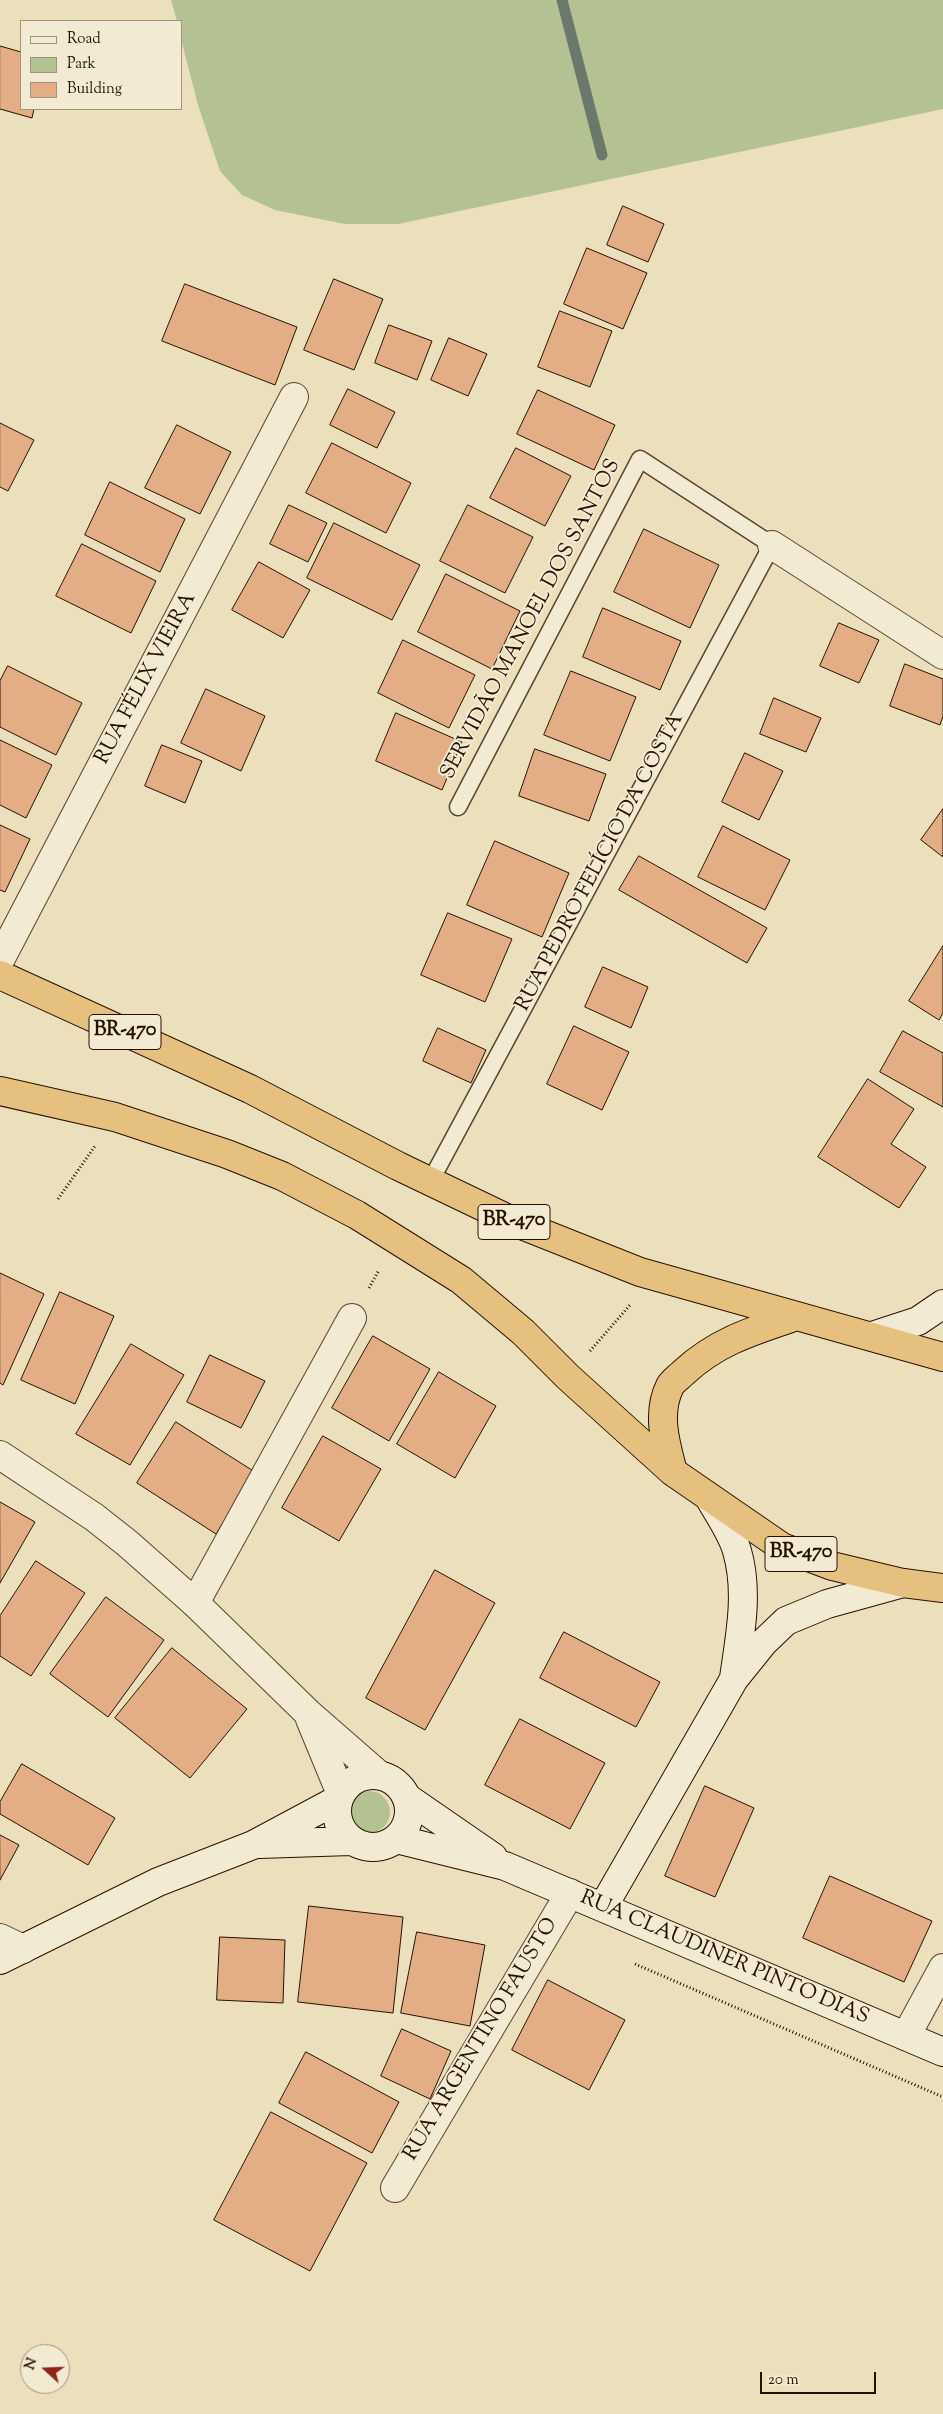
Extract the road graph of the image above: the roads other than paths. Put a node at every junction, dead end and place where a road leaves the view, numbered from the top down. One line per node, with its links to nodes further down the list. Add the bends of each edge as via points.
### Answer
1 (294, 397): 5 (street, RUA FÉLIX VIEIRA)
2 (772, 545): 3 (street); 4 (lane, SERVIDÃO MANOEL DOS SANTOS, via 640,459); 8 (lane, RUA PEDRO FELÍCIO DA COSTA)
3 (943, 655)
4 (458, 807)
5 (0, 960)
6 (0, 975): 8 (highway, BR-470, via 250,1089)
7 (0, 1091): 15 (highway, BR-470, via 115,1117 227,1154 282,1176 396,1239 460,1280 523,1332)
8 (430, 1182): 10 (highway, BR-470, via 518,1224 656,1277)
9 (943, 1304): 12 (street, via 918,1321)
10 (794, 1317): 12 (highway, BR-470); 15 (highway, via 738,1335 698,1359 670,1386 663,1414 664,1438)
11 (352, 1318): 19 (street)
12 (872, 1336): 13 (highway, BR-470)
13 (943, 1357)
14 (0, 1455): 19 (street, via 94,1517)
15 (673, 1472): 16 (highway, BR-470)
16 (710, 1499): 17 (highway, BR-470, via 782,1547 832,1566); 20 (street, via 737,1549 743,1578 742,1621)
17 (903, 1583): 18 (highway, BR-470); 20 (street, via 827,1604 786,1621)
18 (940, 1587)
19 (195, 1603): 21 (street)
20 (734, 1679): 30 (street)
21 (308, 1713): 22 (street); 23 (street)
22 (379, 1775): 23 (street, via 364,1776 350,1783); 24 (street, via 400,1786)
23 (340, 1797): 26 (street, via 336,1811 338,1822); 27 (street)
24 (406, 1797): 25 (street, via 408,1820); 28 (street, RUA CLAUDINER PINTO DIAS)
25 (396, 1839): 26 (street, via 374,1848); 28 (street, RUA CLAUDINER PINTO DIAS)
26 (351, 1841): 27 (street)
27 (253, 1845): 31 (street, via 158,1882)
28 (505, 1866): 29 (street, RUA CLAUDINER PINTO DIAS)
29 (570, 1893): 30 (street, RUA CLAUDINER PINTO DIAS); 35 (street, RUA ARGENTINO FAUSTO)
30 (603, 1907): 33 (street, RUA CLAUDINER PINTO DIAS)
31 (8, 1949)
32 (943, 1968): 33 (street)
33 (906, 2036): 34 (street, RUA CLAUDINER PINTO DIAS)
34 (943, 2052)
35 (395, 2188)

